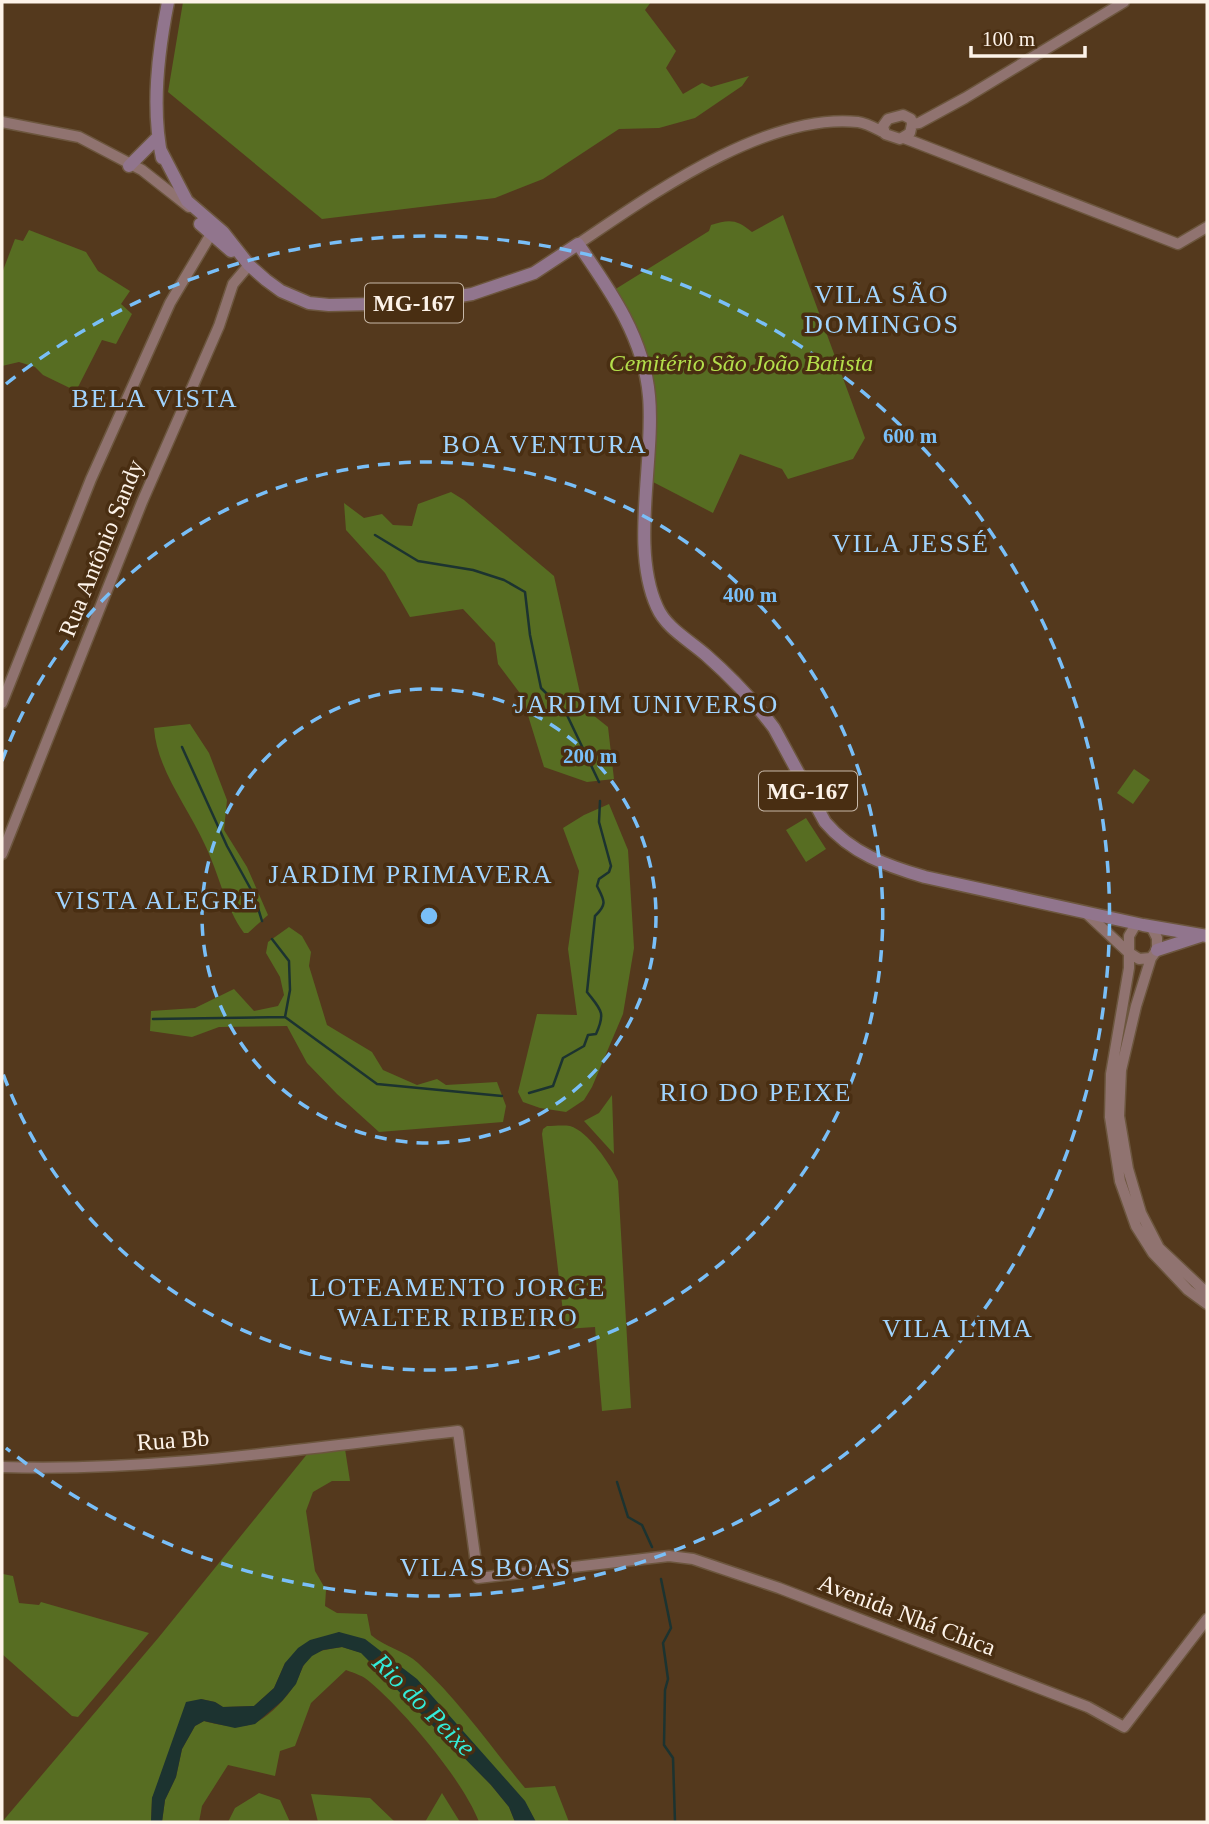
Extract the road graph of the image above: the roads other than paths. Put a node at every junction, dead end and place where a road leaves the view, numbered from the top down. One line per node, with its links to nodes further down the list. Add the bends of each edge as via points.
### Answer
1 (169, 2): 8 (main road, MG-167, via 159,58)
2 (1124, 2): 6 (street)
3 (888, 119): 5 (street); 6 (street, via 903,115 911,119); 7 (street)
4 (2, 122): 10 (street, via 79,137)
5 (860, 122): 7 (street); 15 (street, via 760,135 696,168)
6 (909, 130): 7 (street, via 895,138); 13 (street, via 922,145 1178,244)
7 (883, 131)
8 (158, 137): 9 (main road, MG-167); 10 (main road)
9 (161, 151): 11 (main road, MG-167); 14 (main road, MG-167, via 187,201)
10 (129, 166): 11 (street, via 142,170); 12 (street, MG-167)
11 (176, 197): 12 (main road, MG-167); 14 (street)
12 (184, 210): 14 (main road, MG-167)
13 (1207, 227)
14 (214, 229): 16 (main road, MG-167); 17 (street, via 170,303 92,479)
15 (578, 244): 16 (main road, MG-167, via 534,273 502,285 417,303 309,303 281,291); 19 (main road, MG-167, via 629,325 646,376 650,414 645,561 662,619 747,693 774,728 825,822 857,850 925,877)
16 (246, 261): 18 (street, Rua Antônio Sandy, via 142,502)
17 (2, 703)
18 (2, 854)
19 (1085, 912): 20 (main road, MG-167); 23 (street)
20 (1136, 924): 21 (main road, MG-167); 23 (street)
21 (1151, 926): 22 (main road, MG-167); 24 (street, via 1157,937)
22 (1205, 935): 24 (main road)
23 (1128, 952): 24 (street, via 1139,959); 26 (street, via 1111,1074 1110,1116 1120,1181 1136,1226 1153,1253)
24 (1154, 954): 25 (street, via 1121,1070 1119,1116 1128,1169 1158,1248)
25 (1207, 1293)
26 (1207, 1304)
27 (2, 1466): 28 (street, Rua Bb, via 199,1461 458,1431)
28 (478, 1578): 29 (street, Avenida Nhá Chica, via 669,1556 693,1559 1088,1707 1124,1727)
29 (1207, 1619)

